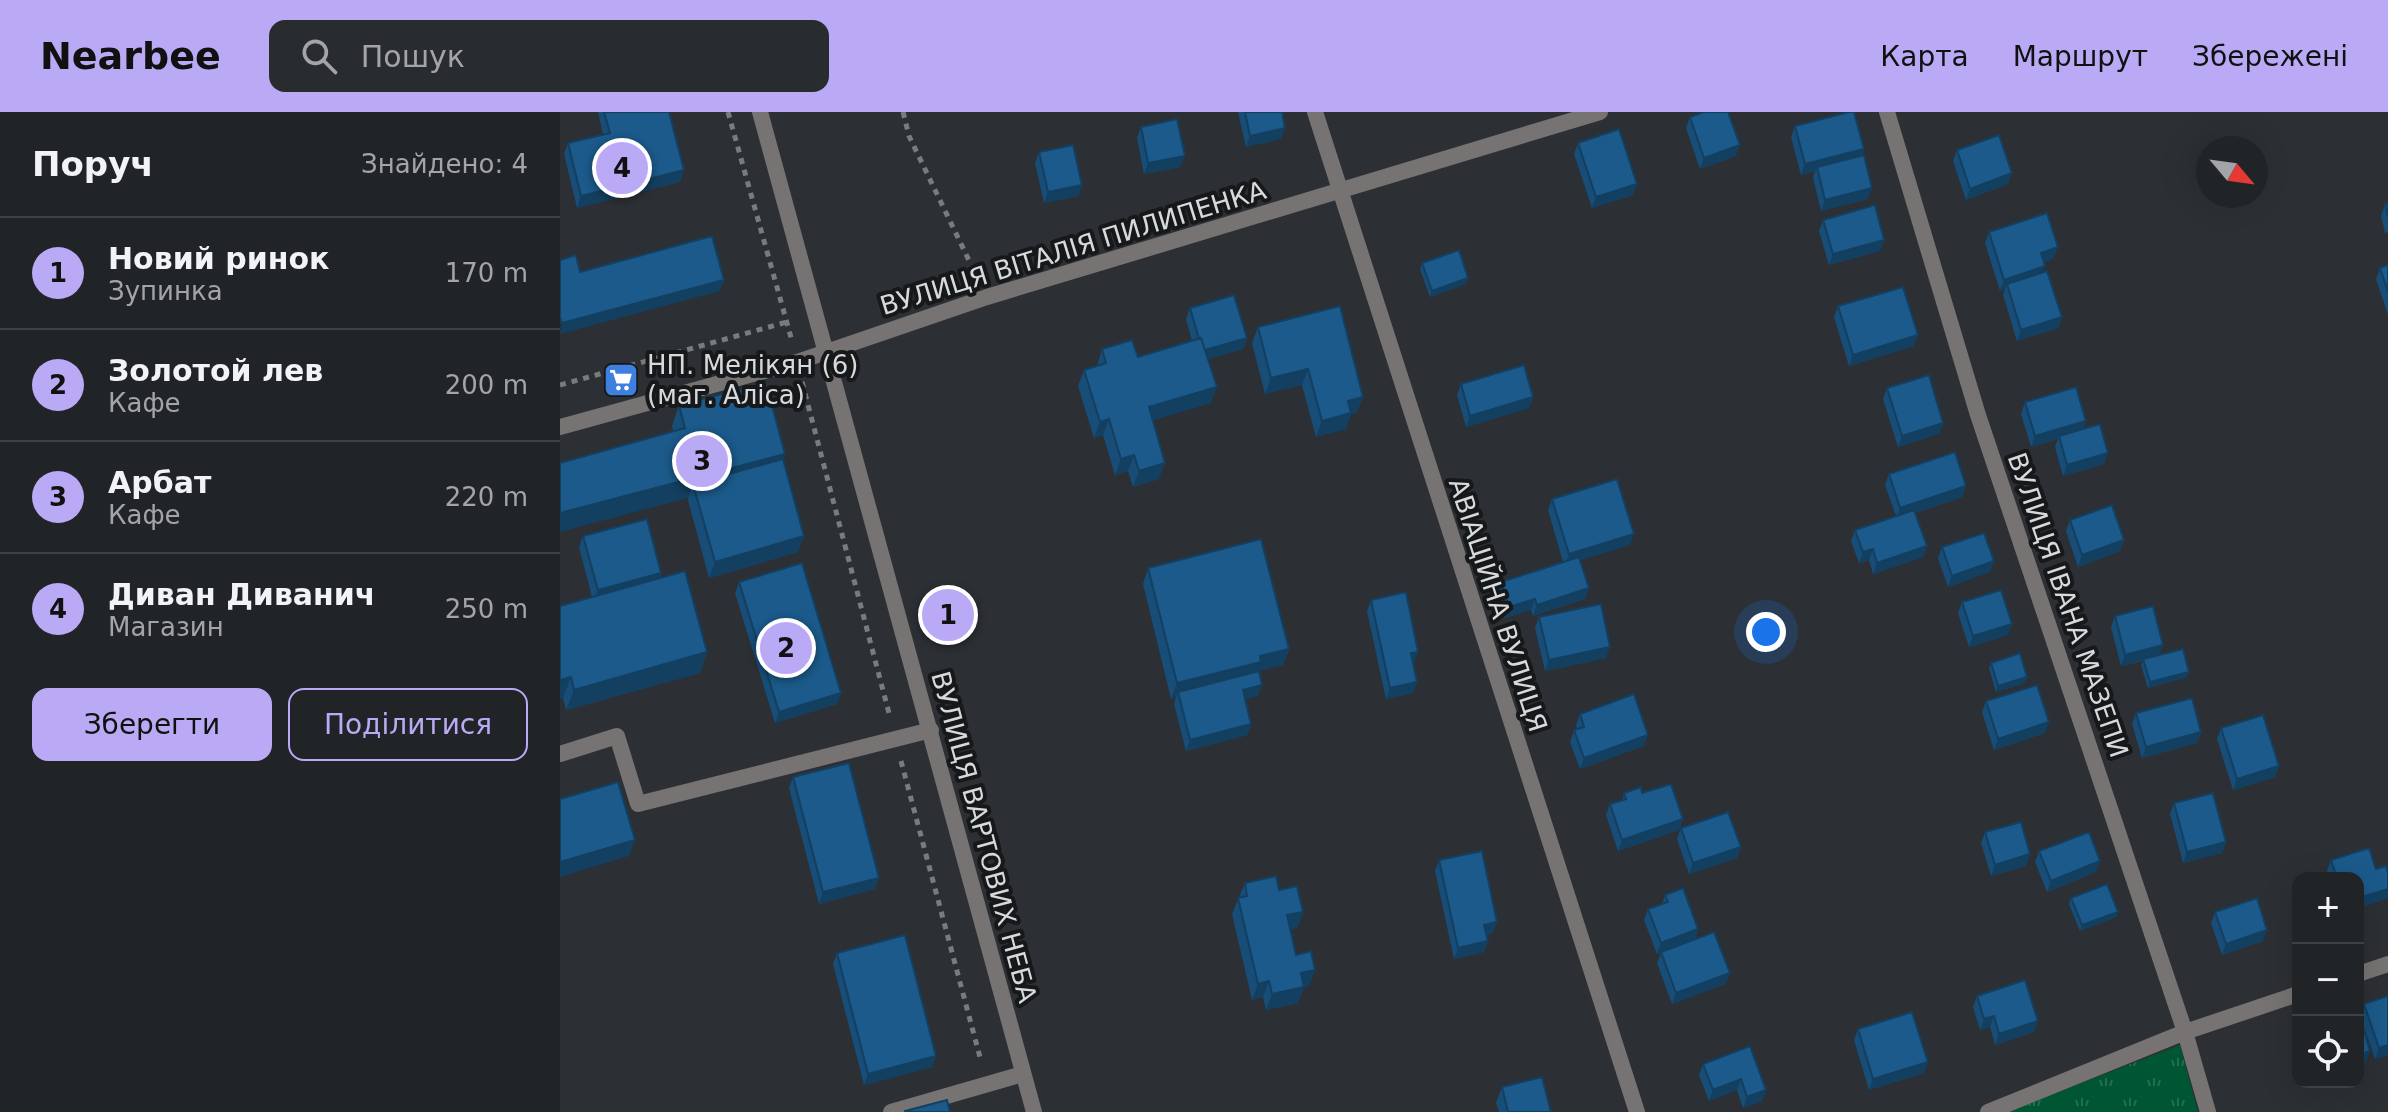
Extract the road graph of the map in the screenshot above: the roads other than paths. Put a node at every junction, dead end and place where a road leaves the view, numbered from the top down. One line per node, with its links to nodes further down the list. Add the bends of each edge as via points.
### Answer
1 (760, 112): 6 (street, ВУЛИЦЯ ВАРТОВИХ НЕБА)
2 (1315, 112): 5 (street, АВІАЦІЙНА ВУЛИЦЯ)
3 (1600, 112): 5 (street, ВУЛИЦЯ ВІТАЛІЯ ПИЛИПЕНКА)
4 (1887, 112): 13 (street, ВУЛИЦЯ ІВАНА МАЗЕПИ, via 1978,415)
5 (1339, 191): 6 (street, ВУЛИЦЯ ВІТАЛІЯ ПИЛИПЕНКА); 17 (street, АВІАЦІЙНА ВУЛИЦЯ)
6 (828, 350): 7 (street, ВУЛИЦЯ ВІТАЛІЯ ПИЛИПЕНКА); 8 (street, ВУЛИЦЯ ВАРТОВИХ НЕБА)
7 (560, 427)
8 (931, 730): 9 (street, via 638,804 617,736); 14 (street, ВУЛИЦЯ ВАРТОВИХ НЕБА)
9 (560, 754)
10 (2388, 964): 11 (street)
11 (2364, 972)
12 (2292, 996): 13 (street)
13 (2185, 1032): 18 (street); 19 (street, ВУЛИЦЯ ІВАНА МАЗЕПИ)
14 (1023, 1074): 15 (street); 16 (street, ВУЛИЦЯ ВАРТОВИХ НЕБА)
15 (891, 1112)
16 (1034, 1112)
17 (1637, 1112)
18 (1988, 1112)
19 (2208, 1112)

